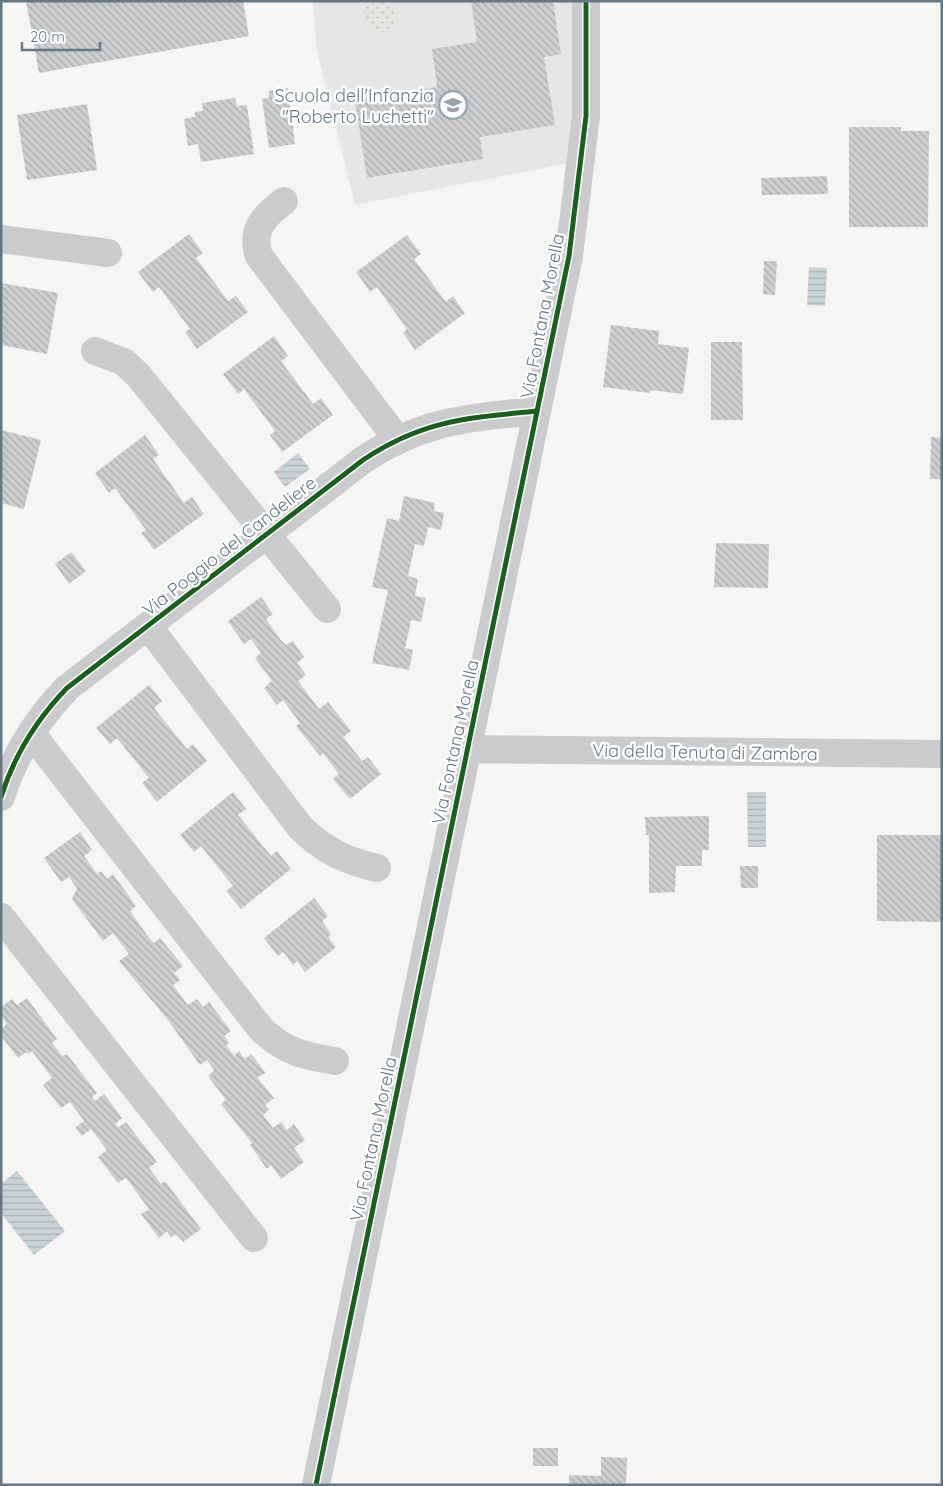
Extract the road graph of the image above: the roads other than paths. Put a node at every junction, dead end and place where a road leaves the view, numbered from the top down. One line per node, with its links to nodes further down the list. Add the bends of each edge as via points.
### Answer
1 (586, 1): 6 (street, Via Fontana Morella, via 587,90 579,182 568,256)
2 (284, 201): 7 (street, via 258,226 255,246 259,256)
3 (1, 239): 4 (street)
4 (108, 252)
5 (95, 351): 8 (street, via 124,362 138,375)
6 (537, 411): 7 (street, Via Poggio del Candeliere, via 459,419); 12 (street, Via Fontana Morella)
7 (397, 439): 8 (street, Via Poggio del Candeliere, via 363,460)
8 (266, 534): 9 (street); 10 (street, Via Poggio del Candeliere)
9 (327, 609)
10 (148, 626): 11 (street, Via Poggio del Candeliere, via 67,688); 15 (street, via 300,827 327,850)
11 (31, 733): 14 (street, Via Poggio del Candeliere); 17 (street, via 261,1029 282,1047)
12 (468, 750): 13 (street, Via della Tenuta di Zambra); 19 (street, Via Fontana Morella)
13 (942, 754)
14 (1, 797)
15 (377, 868)
16 (1, 917): 18 (street)
17 (335, 1061)
18 (254, 1238)
19 (316, 1485)

